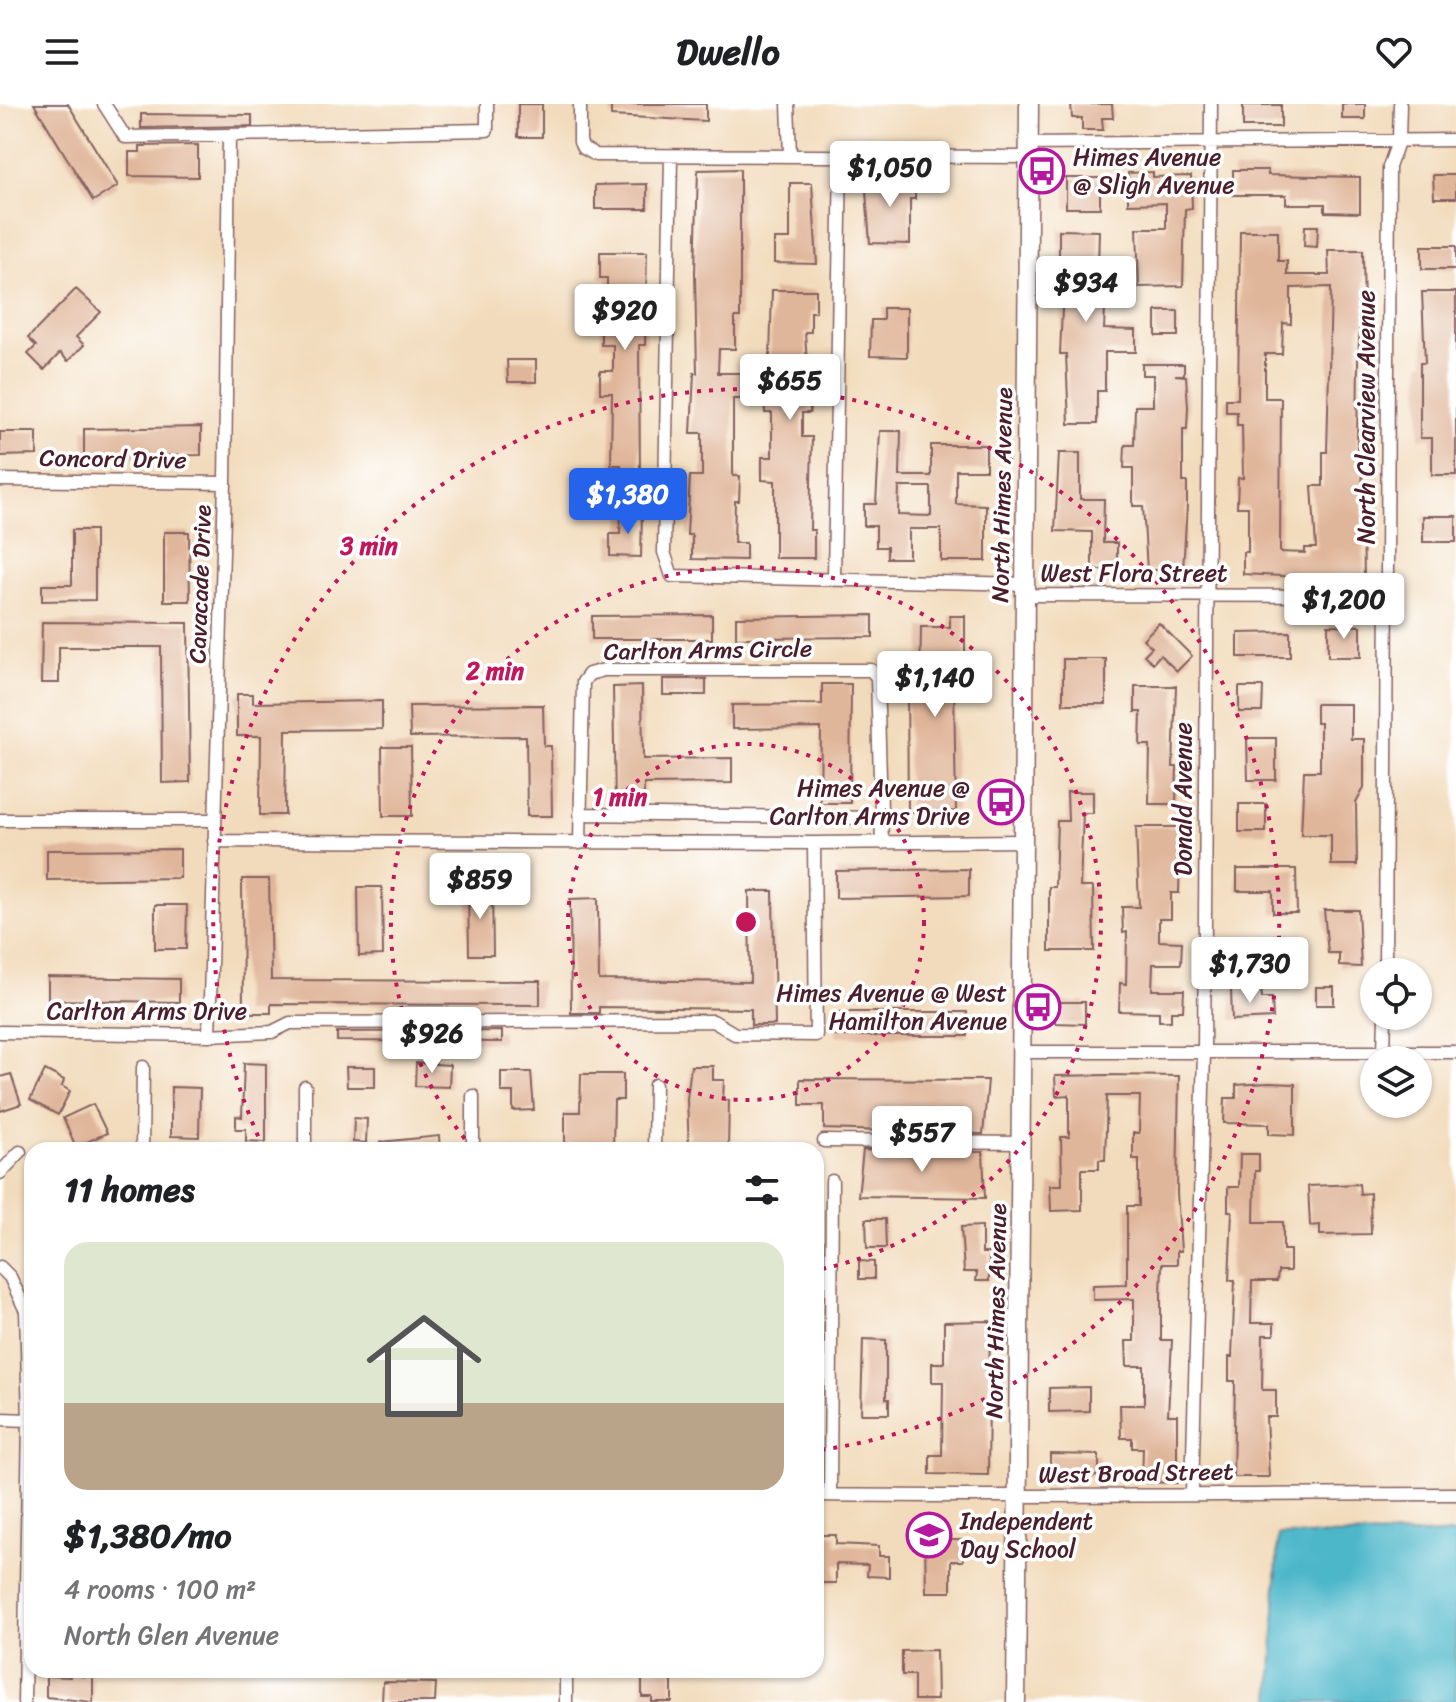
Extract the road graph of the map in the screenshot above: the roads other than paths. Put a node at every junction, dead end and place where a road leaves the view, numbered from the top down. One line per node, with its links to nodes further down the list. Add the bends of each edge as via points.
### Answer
1 (104, 104): 8 (street, via 125,137)
2 (487, 104): 8 (street, via 487,130)
3 (580, 104): 15 (street, via 583,148 596,155)
4 (788, 104): 13 (street)
5 (1029, 104): 12 (street, North Himes Avenue)
6 (1211, 104): 11 (street, Donald Avenue)
7 (1400, 104): 9 (street, North Clearview Avenue)
8 (229, 135): 17 (street, Cavacade Drive)
9 (1399, 139): 10 (street); 11 (street); 21 (street, North Clearview Avenue, via 1389,167)
10 (1456, 140)
11 (1211, 145): 12 (street); 20 (street, Donald Avenue)
12 (1029, 150): 14 (street); 19 (street, North Himes Avenue)
13 (790, 154): 14 (street); 15 (street)
14 (841, 156): 18 (street)
15 (671, 157): 18 (street, West Flora Street, via 664,552 672,576)
16 (0, 480): 17 (street, Concord Drive)
17 (225, 483): 25 (street, Cavacade Drive)
18 (834, 578): 19 (street, West Flora Street)
19 (1025, 589): 20 (street, West Flora Street); 27 (street, North Himes Avenue)
20 (1205, 595): 21 (street, West Flora Street); 35 (street, Donald Avenue)
21 (1388, 596): 31 (street, North Clearview Avenue)
22 (580, 814): 23 (street); 23 (street, Carlton Arms Circle, via 583,682 589,674 871,670 877,677); 28 (street, Carlton Arms Circle)
23 (881, 818): 30 (street, Carlton Arms Circle)
24 (0, 820): 25 (street)
25 (215, 820): 26 (street, Cavacade Drive)
26 (214, 841): 28 (street); 33 (street, Cavacade Drive)
27 (1024, 841): 30 (street); 34 (street, North Himes Avenue)
28 (580, 843): 29 (street)
29 (814, 843): 30 (street); 33 (street, Carlton Arms Drive, via 816,1035 735,1034 713,1021 290,1023 272,1032)
30 (882, 843)
31 (1385, 958)
32 (0, 1032): 33 (street, Carlton Arms Drive)
33 (209, 1035)
34 (1023, 1052): 35 (street); 48 (street, North Himes Avenue)
35 (1204, 1052): 36 (street); 56 (street, Donald Avenue)
36 (1360, 1052)
37 (1432, 1052): 38 (street)
38 (1456, 1052)
39 (143, 1067): 44 (street)
40 (655, 1085): 47 (street)
41 (305, 1087): 45 (street)
42 (473, 1096): 46 (street)
43 (824, 1141): 48 (street)
44 (142, 1142)
45 (305, 1142)
46 (473, 1142)
47 (654, 1142)
48 (1021, 1143): 60 (street, North Himes Avenue)
49 (20, 1152): 50 (street)
50 (0, 1173)
51 (832, 1181): 59 (street)
52 (0, 1267): 53 (street)
53 (24, 1307)
54 (0, 1419): 55 (street)
55 (24, 1420)
56 (1192, 1493): 57 (street, West Broad Street); 60 (street, West Broad Street)
57 (1456, 1494)
58 (824, 1495): 59 (street, West Broad Street)
59 (830, 1495): 60 (street, West Broad Street)
60 (1018, 1498): 65 (street, North Himes Avenue)
61 (24, 1678): 63 (street)
62 (566, 1678): 64 (street)
63 (24, 1702)
64 (566, 1702)
65 (1016, 1702)

